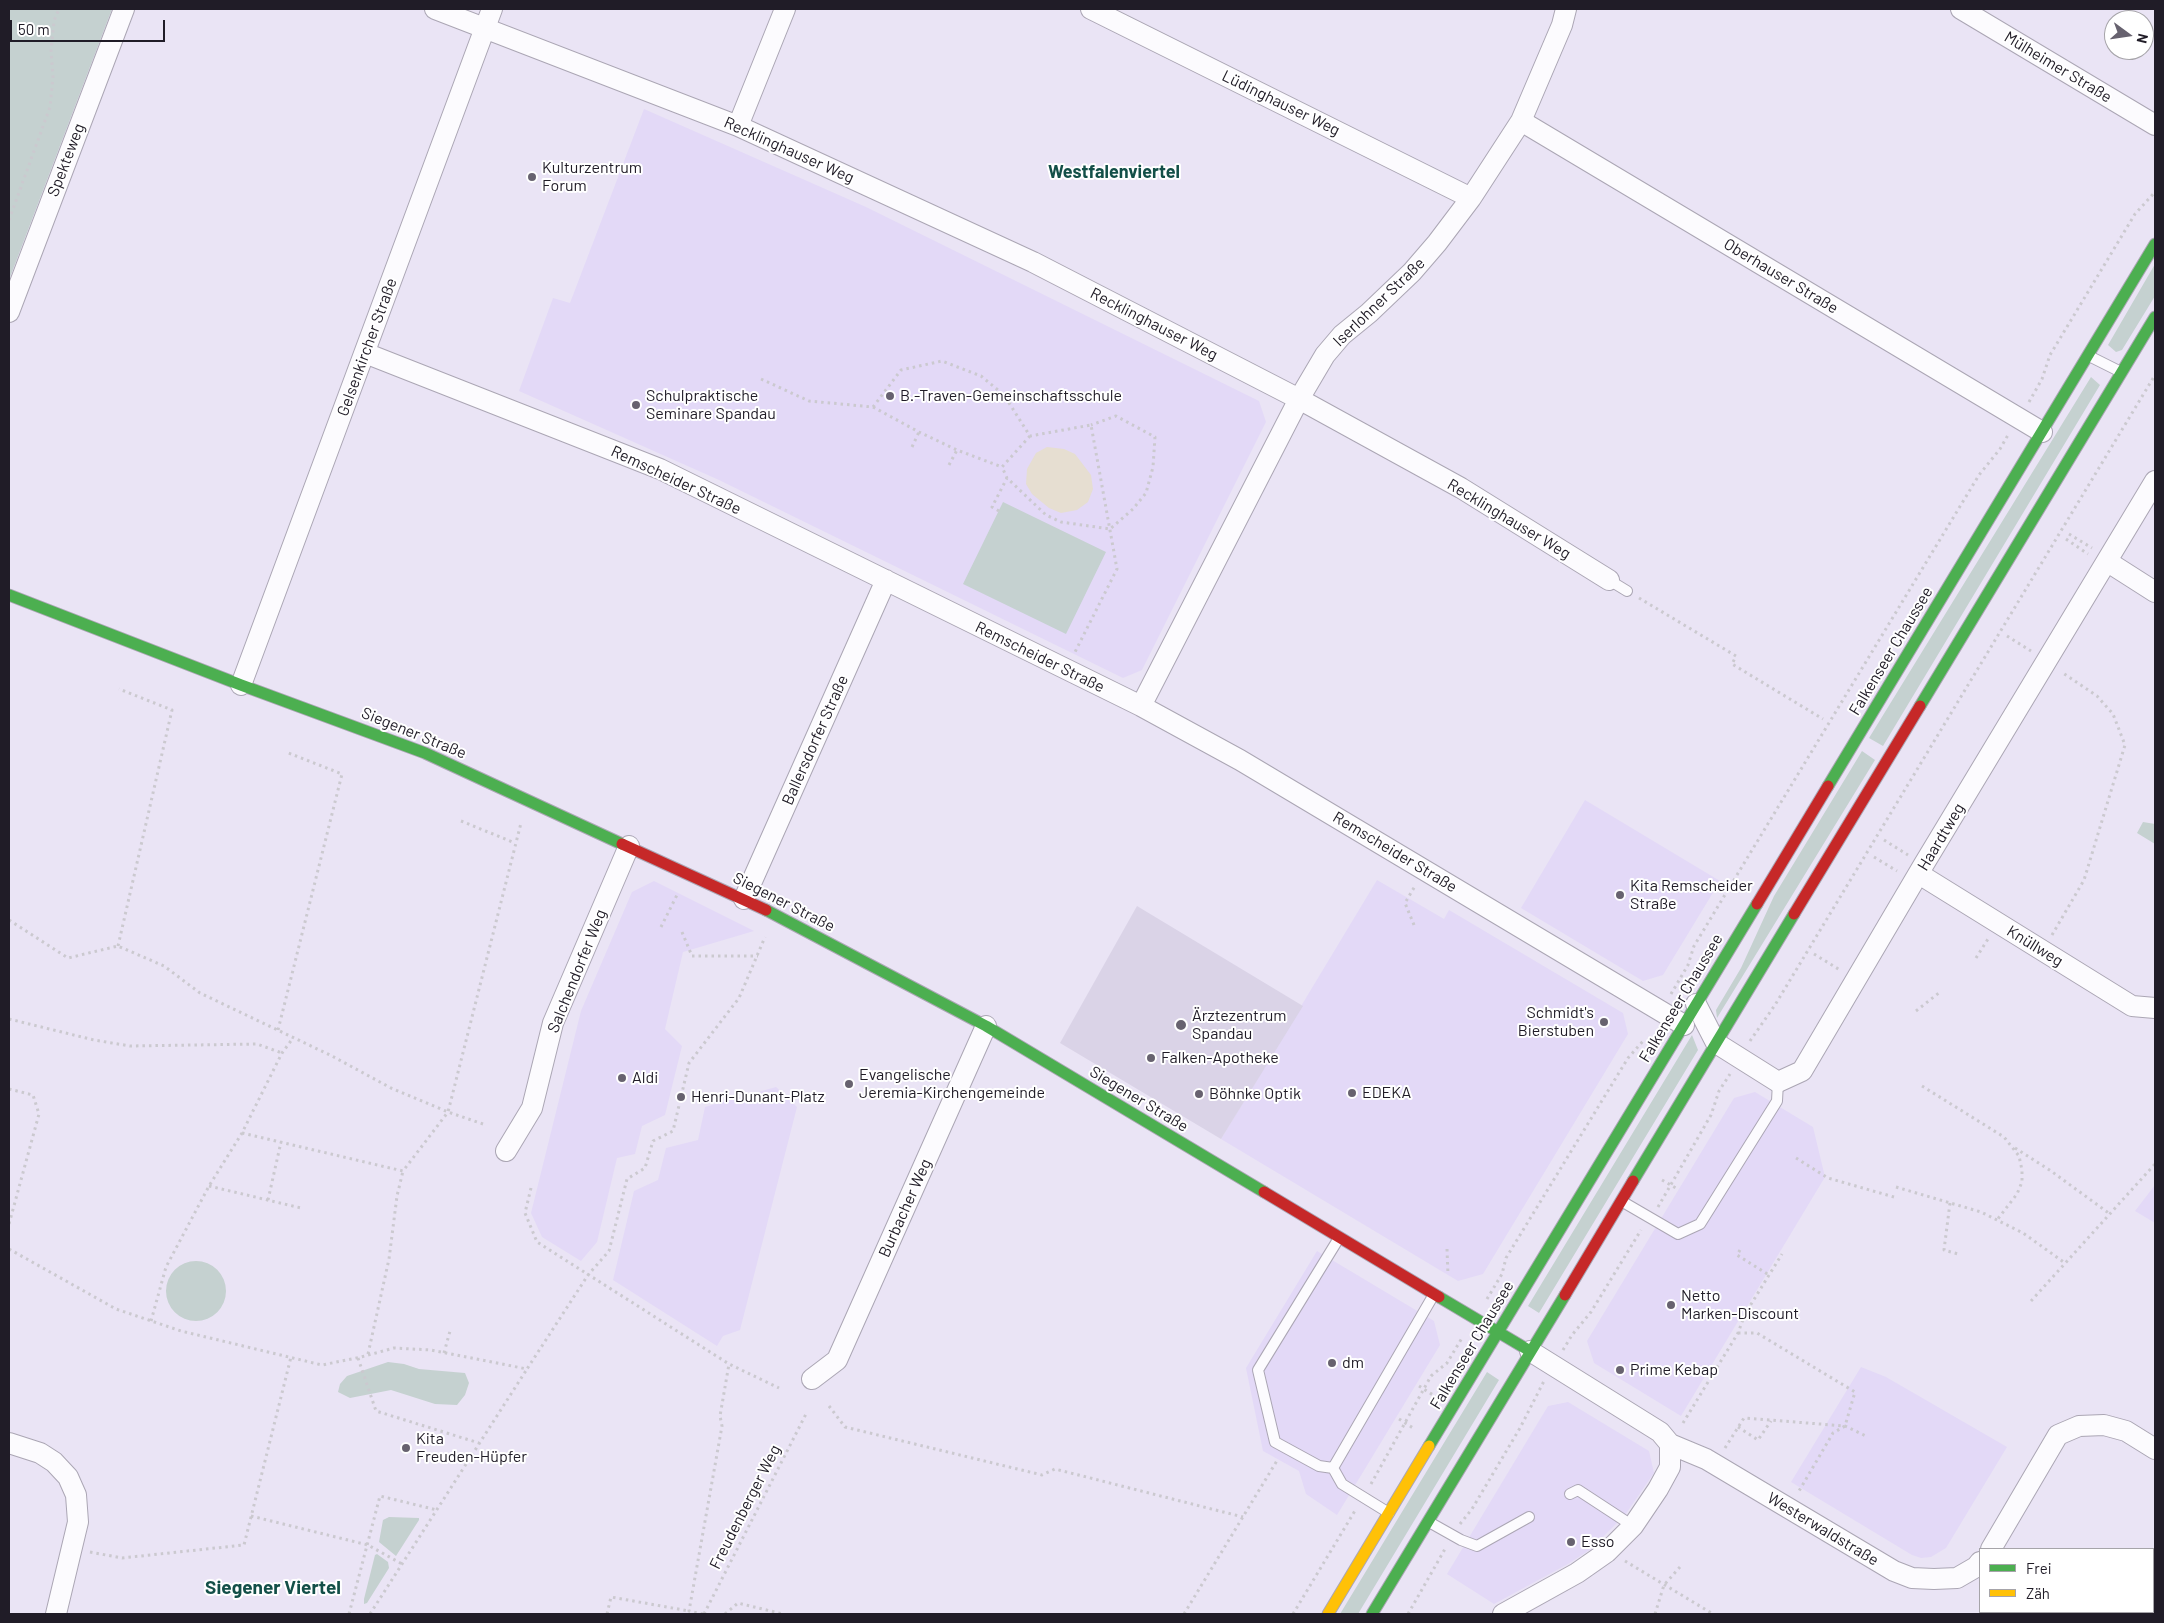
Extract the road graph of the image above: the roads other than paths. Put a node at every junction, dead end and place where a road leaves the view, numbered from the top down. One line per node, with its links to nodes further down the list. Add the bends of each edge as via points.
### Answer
1 (124, 9): 13 (street, Spekteweg)
2 (435, 9): 7 (street, Recklinghauser Weg)
3 (785, 9): 10 (street)
4 (1091, 9): 11 (street, Lüdinghauser Weg)
5 (1566, 9): 8 (street, Iserlohner Straße)
6 (1961, 9): 9 (street, Mülheimer Straße)
7 (488, 18): 10 (street, Recklinghauser Weg); 15 (street, Gelsenkircher Straße)
8 (1521, 121): 11 (street, Iserlohner Straße); 19 (street, Oberhauser Straße)
9 (2155, 125)
10 (738, 126): 18 (street, Recklinghauser Weg, via 1033,262)
11 (1472, 198): 18 (street, Iserlohner Straße, via 1412,272 1342,335 1325,355)
12 (2155, 244): 16 (main road, Falkenseer Chaussee)
13 (9, 312)
14 (2155, 317): 17 (main road)
15 (365, 353): 22 (street, Remscheider Straße, via 660,469); 27 (street, Gelsenkircher Straße)
16 (2088, 355): 17 (lane); 19 (main road, Falkenseer Chaussee)
17 (2122, 372): 36 (main road)
18 (1299, 400): 23 (street, Recklinghauser Weg, via 1461,488); 28 (street, Iserlohner Straße)
19 (2042, 432): 32 (main road, Falkenseer Chaussee)
20 (2155, 481): 21 (street, Haardtweg)
21 (2108, 562): 25 (street); 30 (street, Haardtweg)
22 (886, 580): 28 (street, Remscheider Straße); 31 (street, Ballersdorfer Straße)
23 (1609, 580): 24 (lane, Recklinghauser Weg)
24 (1627, 591)
25 (2155, 592)
26 (9, 595): 27 (main road, Siegener Straße)
27 (241, 685): 29 (main road, Siegener Straße, via 425,753)
28 (1141, 706): 34 (street, Remscheider Straße, via 1240,760)
29 (629, 846): 31 (main road, Siegener Straße); 38 (street, Salchendorfer Weg, via 553,1023 532,1108)
30 (1919, 873): 33 (street, Knüllweg, via 2132,1006); 37 (street, Haardtweg, via 1802,1071)
31 (744, 899): 35 (main road, Siegener Straße)
32 (1696, 1004): 34 (main road, Falkenseer Chaussee); 36 (street)
33 (2155, 1008)
34 (1684, 1025): 42 (main road, Falkenseer Chaussee)
35 (986, 1026): 40 (main road, Siegener Straße); 44 (street, Burbacher Weg, via 837,1360)
36 (1716, 1043): 37 (street); 39 (main road)
37 (1778, 1082): 39 (lane, via 1777,1101 1700,1224 1678,1234)
38 (506, 1151)
39 (1622, 1201): 43 (main road)
40 (1339, 1238): 41 (main road, Siegener Straße); 48 (lane, via 1258,1370 1275,1442 1319,1466)
41 (1434, 1295): 42 (main road, Siegener Straße); 48 (lane)
42 (1498, 1332): 43 (main road, Siegener Straße); 50 (main road, Falkenseer Chaussee)
43 (1530, 1352): 46 (street, Westerwaldstraße, via 1660,1432); 52 (main road)
44 (812, 1379)
45 (9, 1443): 56 (street, via 40,1453 54,1462 68,1477 76,1495 78,1522)
46 (1670, 1444): 53 (street, via 1670,1467); 55 (street, Westerwaldstraße, via 1706,1459 1894,1571 1912,1578 1957,1578)
47 (2155, 1449): 54 (street, via 2126,1431 2104,1425 2079,1426 2058,1435)
48 (1333, 1468): 50 (lane, via 1342,1484)
49 (1570, 1494): 53 (lane, via 1578,1490)
50 (1389, 1514): 57 (main road, Falkenseer Chaussee)
51 (1529, 1517): 52 (lane, via 1477,1546)
52 (1428, 1522): 58 (main road)
53 (1633, 1526): 59 (street, via 1607,1552 1577,1573)
54 (1992, 1548)
55 (1979, 1563)
56 (56, 1614)
57 (1328, 1614)
58 (1372, 1614)
59 (1503, 1614)

